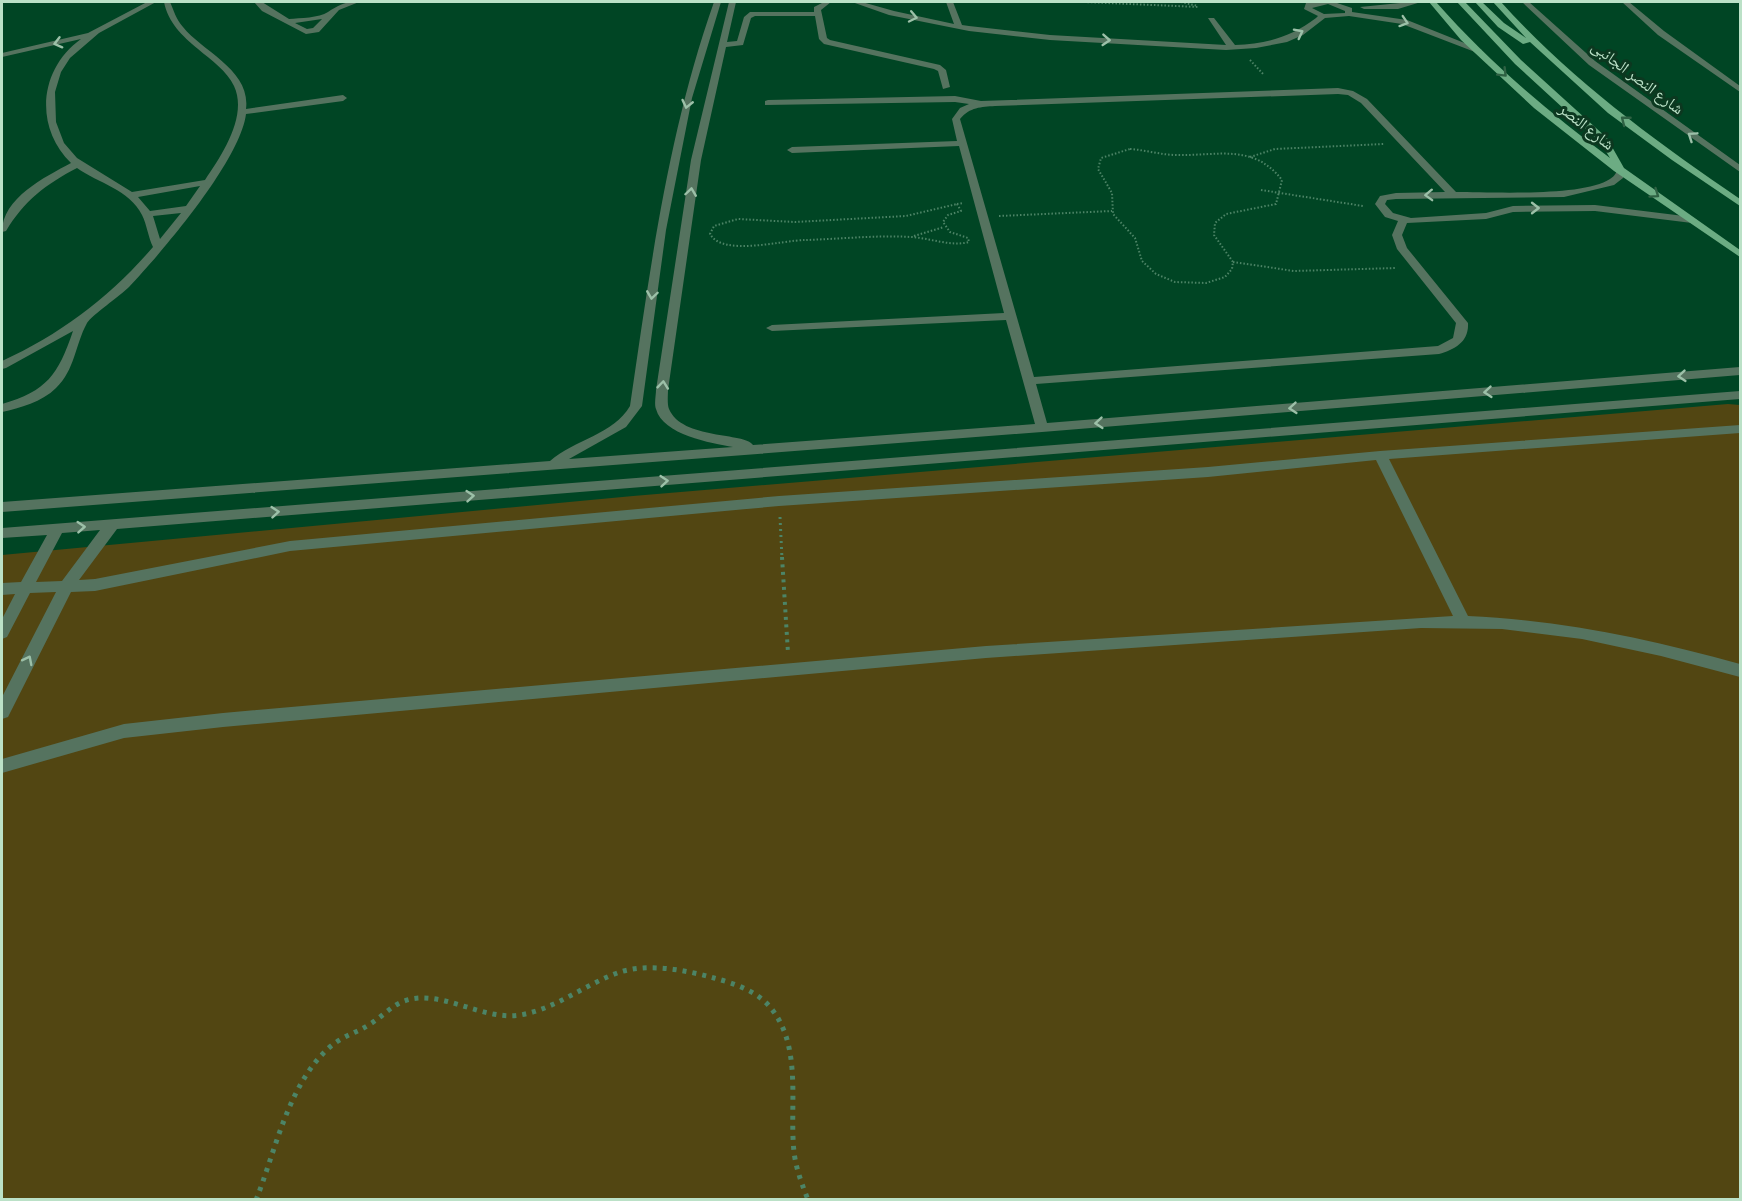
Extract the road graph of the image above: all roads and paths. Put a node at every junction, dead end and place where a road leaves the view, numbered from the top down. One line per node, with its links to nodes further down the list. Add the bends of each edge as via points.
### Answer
1 (152, 2): 32 (street)
2 (167, 2): 47 (street, via 181,28 239,86 244,102)
3 (258, 2): 30 (street)
4 (355, 2): 26 (street, via 340,6)
5 (717, 2): 36 (street)
6 (732, 2): 34 (street)
7 (828, 2): 24 (street, via 816,9)
8 (856, 2): 31 (street, one-way to 31)
9 (950, 2): 31 (street)
10 (1084, 2): 20 (path)
11 (1169, 2): 20 (path)
12 (1317, 2): 21 (street); 27 (street, via 1308,9)
13 (1411, 2): 21 (street, via 1381,8); 23 (street)
14 (1432, 2): 37 (main road, شارع النصر)
15 (1461, 2): 54 (main road, via 1518,62 1604,140)
16 (1478, 2): 38 (main road, via 1501,25)
17 (1497, 2): 38 (main road, شارع النصر)
18 (1525, 2): 53 (street, شارع النصر الجانبى, one-way to 18, via 1592,63)
19 (1625, 2): 43 (street, via 1660,33)
20 (1161, 6): 22 (path)
21 (1344, 6): 25 (street)
22 (1199, 7)
23 (1416, 12)
24 (817, 14): 34 (street, via 753,14 748,17 740,43); 42 (street, via 826,42 937,67 942,70)
25 (1348, 14): 27 (street); 33 (street, one-way to 33, via 1392,19)
26 (330, 15): 30 (street); 30 (street, via 309,32)
27 (1323, 16): 35 (street, one-way to 27, via 1283,40)
28 (1422, 19): 33 (street)
29 (1211, 20): 35 (street)
30 (287, 22)
31 (958, 25): 35 (street, one-way to 35, via 1117,41)
32 (97, 31): 39 (street, one-way to 39); 52 (street, via 57,61 49,104 58,139)
33 (1435, 33): 37 (street)
34 (721, 46): 36 (street); 91 (street, one-way to 34, via 695,435 676,426 662,409 696,160)
35 (1232, 46)
36 (703, 47): 93 (street, one-way to 93, via 688,98 661,230 636,406 624,424 577,446)
37 (1478, 50): 54 (main road, شارع النصر, one-way to 54, via 1547,114)
38 (1545, 51): 63 (main road, شارع النصر, one-way to 38, via 1644,135)
39 (18, 52): 40 (street); 41 (street)
40 (2, 55)
41 (39, 57)
42 (946, 87)
43 (1740, 90)
44 (343, 98): 47 (street)
45 (768, 102): 46 (street, via 955,99)
46 (981, 104): 48 (street, via 960,112 956,119); 49 (street, via 1338,90 1359,97)
47 (242, 112): 55 (street, via 232,145)
48 (964, 143): 50 (street); 62 (street)
49 (1405, 143): 51 (path, via 1275,149); 59 (street)
50 (792, 150)
51 (1250, 157): 58 (path, via 1280,176); 69 (path, via 1223,152 1114,152 1101,158 1098,165 1112,193)
52 (77, 164): 60 (street); 75 (street, via 34,189 18,204)
53 (1740, 168)
54 (1621, 170): 57 (street, via 1611,183); 73 (main road, شارع النصر, one-way to 73)
55 (209, 182): 60 (street); 66 (street)
56 (1261, 190): 58 (path)
57 (1571, 192): 61 (street); 65 (street)
58 (1280, 194): 67 (path); 79 (path, via 1272,207 1234,212 1217,220 1214,235)
59 (1452, 194): 61 (street); 67 (street, one-way to 67, via 1389,196 1381,201)
60 (130, 195): 70 (street)
61 (1491, 196): 68 (street)
62 (978, 199): 64 (path); 71 (street)
63 (1740, 203)
64 (957, 204): 74 (path, via 961,211 944,218); 76 (path, via 915,215 849,220 730,219 714,226 710,234 714,241 736,247 790,240)
65 (1588, 208): 68 (street, one-way to 65); 73 (street)
66 (188, 209): 70 (street); 77 (street)
67 (1382, 209): 72 (street)
68 (1504, 210): 72 (street, via 1486,216)
69 (1112, 211): 71 (path); 79 (path, via 1134,236 1144,263 1168,279 1195,284 1218,280 1230,272)
70 (147, 214): 77 (street)
71 (983, 216): 81 (street)
72 (1403, 220): 80 (street, via 1398,230 1399,242)
73 (1692, 220): 78 (main road, شارع النصر)
74 (944, 226): 76 (path); 76 (path, via 969,242 955,246)
75 (2, 229)
76 (912, 237)
77 (157, 246): 82 (street, via 130,280)
78 (1740, 254)
79 (1233, 262): 80 (path, via 1309,273)
80 (1415, 266): 86 (street, via 1462,323 1460,340 1451,346)
81 (1011, 316): 83 (street); 86 (street)
82 (82, 321): 84 (street); 88 (street, via 62,376 45,391)
83 (772, 328)
84 (2, 365)
85 (1740, 371): 89 (street, one-way to 89)
86 (1029, 381): 89 (street)
87 (1740, 395): 96 (street, one-way to 87)
88 (2, 408)
89 (1042, 428): 91 (street)
90 (1740, 429): 92 (street)
91 (769, 449): 93 (street)
92 (1380, 455): 94 (street, via 1208,472); 102 (street)
93 (554, 465): 95 (street)
94 (779, 501): 99 (street, via 290,546 126,580); 104 (path)
95 (2, 507)
96 (112, 525): 97 (street, one-way to 96); 99 (street)
97 (57, 529): 98 (street); 100 (street)
98 (2, 533)
99 (66, 587): 100 (street); 106 (street, one-way to 99)
100 (26, 588): 101 (street); 103 (street)
101 (2, 589)
102 (1462, 620): 104 (street); 105 (street, via 1570,631)
103 (2, 633)
104 (789, 669): 107 (street, via 124,731)
105 (1740, 670)
106 (2, 712)
107 (2, 766)
108 (256, 1200): 109 (path, via 289,1110 307,1074 334,1044 350,1032 366,1028 385,1011 411,999 429,998 480,1014 517,1016 554,1006 623,971 645,969 689,972 737,984 771,1008 784,1032 793,1083 794,1157)
109 (808, 1200)

